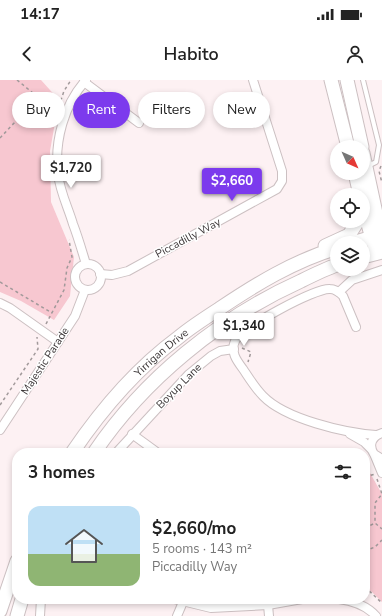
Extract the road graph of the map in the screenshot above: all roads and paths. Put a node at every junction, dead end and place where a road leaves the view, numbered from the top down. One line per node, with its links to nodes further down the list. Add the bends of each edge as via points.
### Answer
1 (17, 80): 8 (path)
2 (71, 80): 9 (path)
3 (253, 80): 31 (street, Piccadilly Way, via 282,171 282,182 276,190 128,270 112,275)
4 (331, 80): 14 (main road)
5 (347, 80): 15 (main road)
6 (363, 80): 17 (lane, via 379,145 376,162)
7 (85, 81): 10 (street); 11 (street)
8 (32, 92)
9 (64, 92)
10 (67, 110): 28 (street, via 58,151 58,174 63,197)
11 (138, 122)
12 (12, 125): 13 (path)
13 (0, 138)
14 (346, 140)
15 (360, 140)
16 (382, 163): 18 (path)
17 (370, 165)
18 (369, 188)
19 (370, 195): 21 (main road)
20 (370, 203): 24 (main road)
21 (382, 205)
22 (370, 220): 24 (main road)
23 (354, 228): 32 (main road, via 349,235 286,263)
24 (379, 237): 27 (main road)
25 (69, 239): 37 (path, via 72,257 67,268 64,290)
26 (330, 250): 32 (main road, Yirrigan Drive)
27 (379, 253)
28 (86, 264): 31 (street, via 93,266); 34 (street, via 78,269 75,278 77,285)
29 (330, 268): 48 (main road, Yirrigan Drive, via 250,307 186,353 157,378)
30 (382, 270): 35 (street, via 352,280)
31 (100, 274): 34 (street, via 97,286)
32 (271, 276): 47 (main road, Yirrigan Drive, via 178,337 145,366 99,416)
33 (0, 282): 37 (path)
34 (85, 290): 40 (street, Majestic Parade, via 80,306)
35 (339, 292): 38 (street); 41 (street, via 328,289 308,295 240,334)
36 (0, 303): 39 (street)
37 (52, 313): 39 (path)
38 (356, 327)
39 (42, 330): 40 (street); 42 (path, via 37,338 38,348)
40 (58, 342): 43 (street, Majestic Parade)
41 (234, 349): 44 (street, via 235,356 253,384 274,406 293,416); 45 (street, Boyup Lane, via 220,351 189,374)
42 (0, 405)
43 (0, 430)
44 (346, 431): 46 (street); 51 (street)
45 (132, 434): 49 (street, Boyup Lane); 50 (street)
46 (379, 434): 52 (street, via 372,441)
47 (76, 448)
48 (98, 448)
49 (120, 448)
50 (151, 448)
51 (370, 448)
52 (376, 455): 53 (street)
53 (382, 473)
54 (370, 476): 55 (path, via 376,474 382,494 375,503)
55 (375, 523): 56 (path); 57 (path)
56 (370, 526)
57 (382, 529)
58 (382, 540): 59 (path)
59 (370, 549)
60 (12, 576): 69 (main road)
61 (370, 592): 62 (path)
62 (382, 603)
63 (21, 604): 70 (main road)
64 (41, 604): 71 (street)
65 (182, 604): 72 (street)
66 (192, 604): 67 (street, via 211,608)
67 (268, 604): 73 (street)
68 (360, 604): 74 (street, via 368,607)
69 (0, 611)
70 (17, 616)
71 (40, 616)
72 (177, 616)
73 (269, 616)
74 (376, 616)

